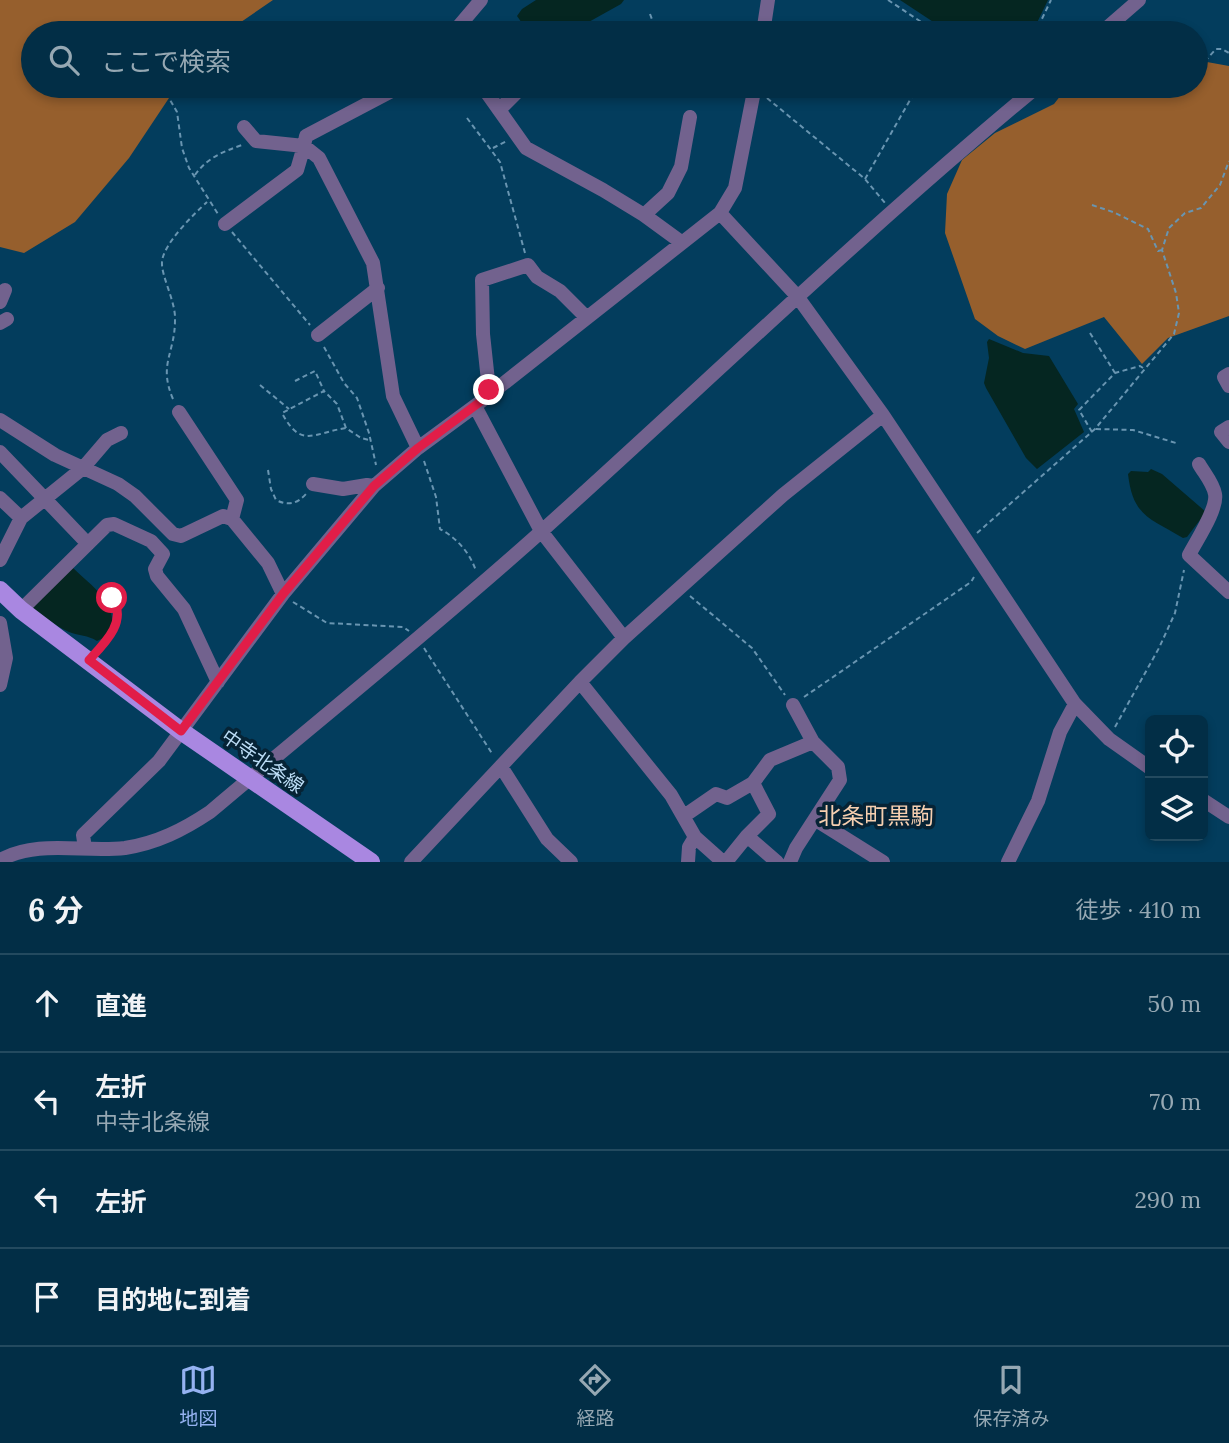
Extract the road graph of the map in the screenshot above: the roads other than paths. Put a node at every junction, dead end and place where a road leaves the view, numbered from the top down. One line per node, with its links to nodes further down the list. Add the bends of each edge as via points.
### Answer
1 (481, 0): 4 (street)
2 (768, 0): 5 (street)
3 (1139, 0): 6 (street)
4 (463, 21)
5 (765, 21)
6 (1114, 21)
7 (378, 98): 15 (street, via 306,136)
8 (490, 98): 12 (street)
9 (511, 98): 12 (street)
10 (757, 98): 16 (street, via 735,188)
11 (1024, 98): 21 (street)
12 (499, 110): 17 (street, via 526,148)
13 (690, 117): 17 (street, via 681,167 668,193)
14 (244, 127): 15 (street, via 256,141)
15 (304, 146): 18 (street, via 297,170); 20 (street, via 319,158 348,211 373,263)
16 (720, 213): 19 (street); 21 (street)
17 (645, 215): 19 (street)
18 (225, 224)
19 (681, 242): 22 (street)
20 (378, 288): 23 (street); 34 (street, via 393,396)
21 (797, 296): 29 (street); 45 (street)
22 (586, 317): 26 (street); 26 (street, via 528,265 482,280 483,334)
23 (317, 335)
24 (1229, 374): 25 (street, via 1224,377)
25 (1229, 386)
26 (492, 393): 27 (street)
27 (475, 406): 34 (street); 45 (street)
28 (179, 412): 43 (street, via 237,500)
29 (883, 415): 54 (street, via 783,495); 58 (street)
30 (0, 420): 37 (street)
31 (1229, 427): 33 (street, via 1221,432)
32 (121, 433): 37 (street, via 107,440)
33 (1229, 442)
34 (418, 448): 38 (street)
35 (0, 452): 41 (street)
36 (1199, 464): 50 (street, via 1216,498 1189,555)
37 (83, 468): 41 (street); 44 (street, via 118,484)
38 (379, 482): 39 (street, via 343,489); 51 (street)
39 (313, 484)
40 (0, 498): 42 (street)
41 (45, 499): 42 (street); 47 (street)
42 (21, 518): 48 (street)
43 (232, 519): 44 (street, via 223,516 181,536); 51 (street, via 268,563)
44 (161, 522): 46 (street)
45 (541, 531): 54 (street); 64 (street)
46 (152, 541): 47 (street, via 114,524); 55 (street, via 163,554 155,569 157,576 184,609)
47 (88, 544): 52 (street)
48 (0, 560)
49 (0, 590): 52 (main road, 中寺北条線)
50 (1229, 592)
51 (283, 594): 55 (street)
52 (21, 610): 60 (main road, 中寺北条線)
53 (0, 623): 57 (street, via 6,658)
54 (624, 639): 56 (street)
55 (218, 682): 60 (street)
56 (580, 682): 63 (street); 67 (street)
57 (0, 685)
58 (1075, 704): 62 (street, via 1109,739); 84 (street, via 1060,732 1038,801)
59 (793, 705): 61 (street)
60 (181, 731): 64 (main road, 中寺北条線); 73 (street, via 159,761 83,835)
61 (813, 742): 65 (street, via 769,760); 69 (street, via 838,767 839,780)
62 (1145, 764)
63 (502, 768): 77 (street); 78 (street, via 547,839)
64 (250, 778): 73 (street, via 182,831 122,848); 76 (main road, 中寺北条線)
65 (753, 783): 67 (street, via 727,798 716,794); 70 (street, via 769,814)
66 (1208, 803): 68 (street)
67 (684, 817): 71 (street)
68 (1229, 817)
69 (816, 820): 82 (street); 83 (street)
70 (747, 836): 80 (street); 81 (street)
71 (695, 837): 79 (street); 80 (street)
72 (58, 848): 73 (street); 74 (street); 75 (street)
73 (85, 848)
74 (0, 860)
75 (51, 862)
76 (370, 862)
77 (411, 862)
78 (571, 862)
79 (688, 862)
80 (724, 862)
81 (777, 862)
82 (790, 862)
83 (882, 862)
84 (1008, 862)

